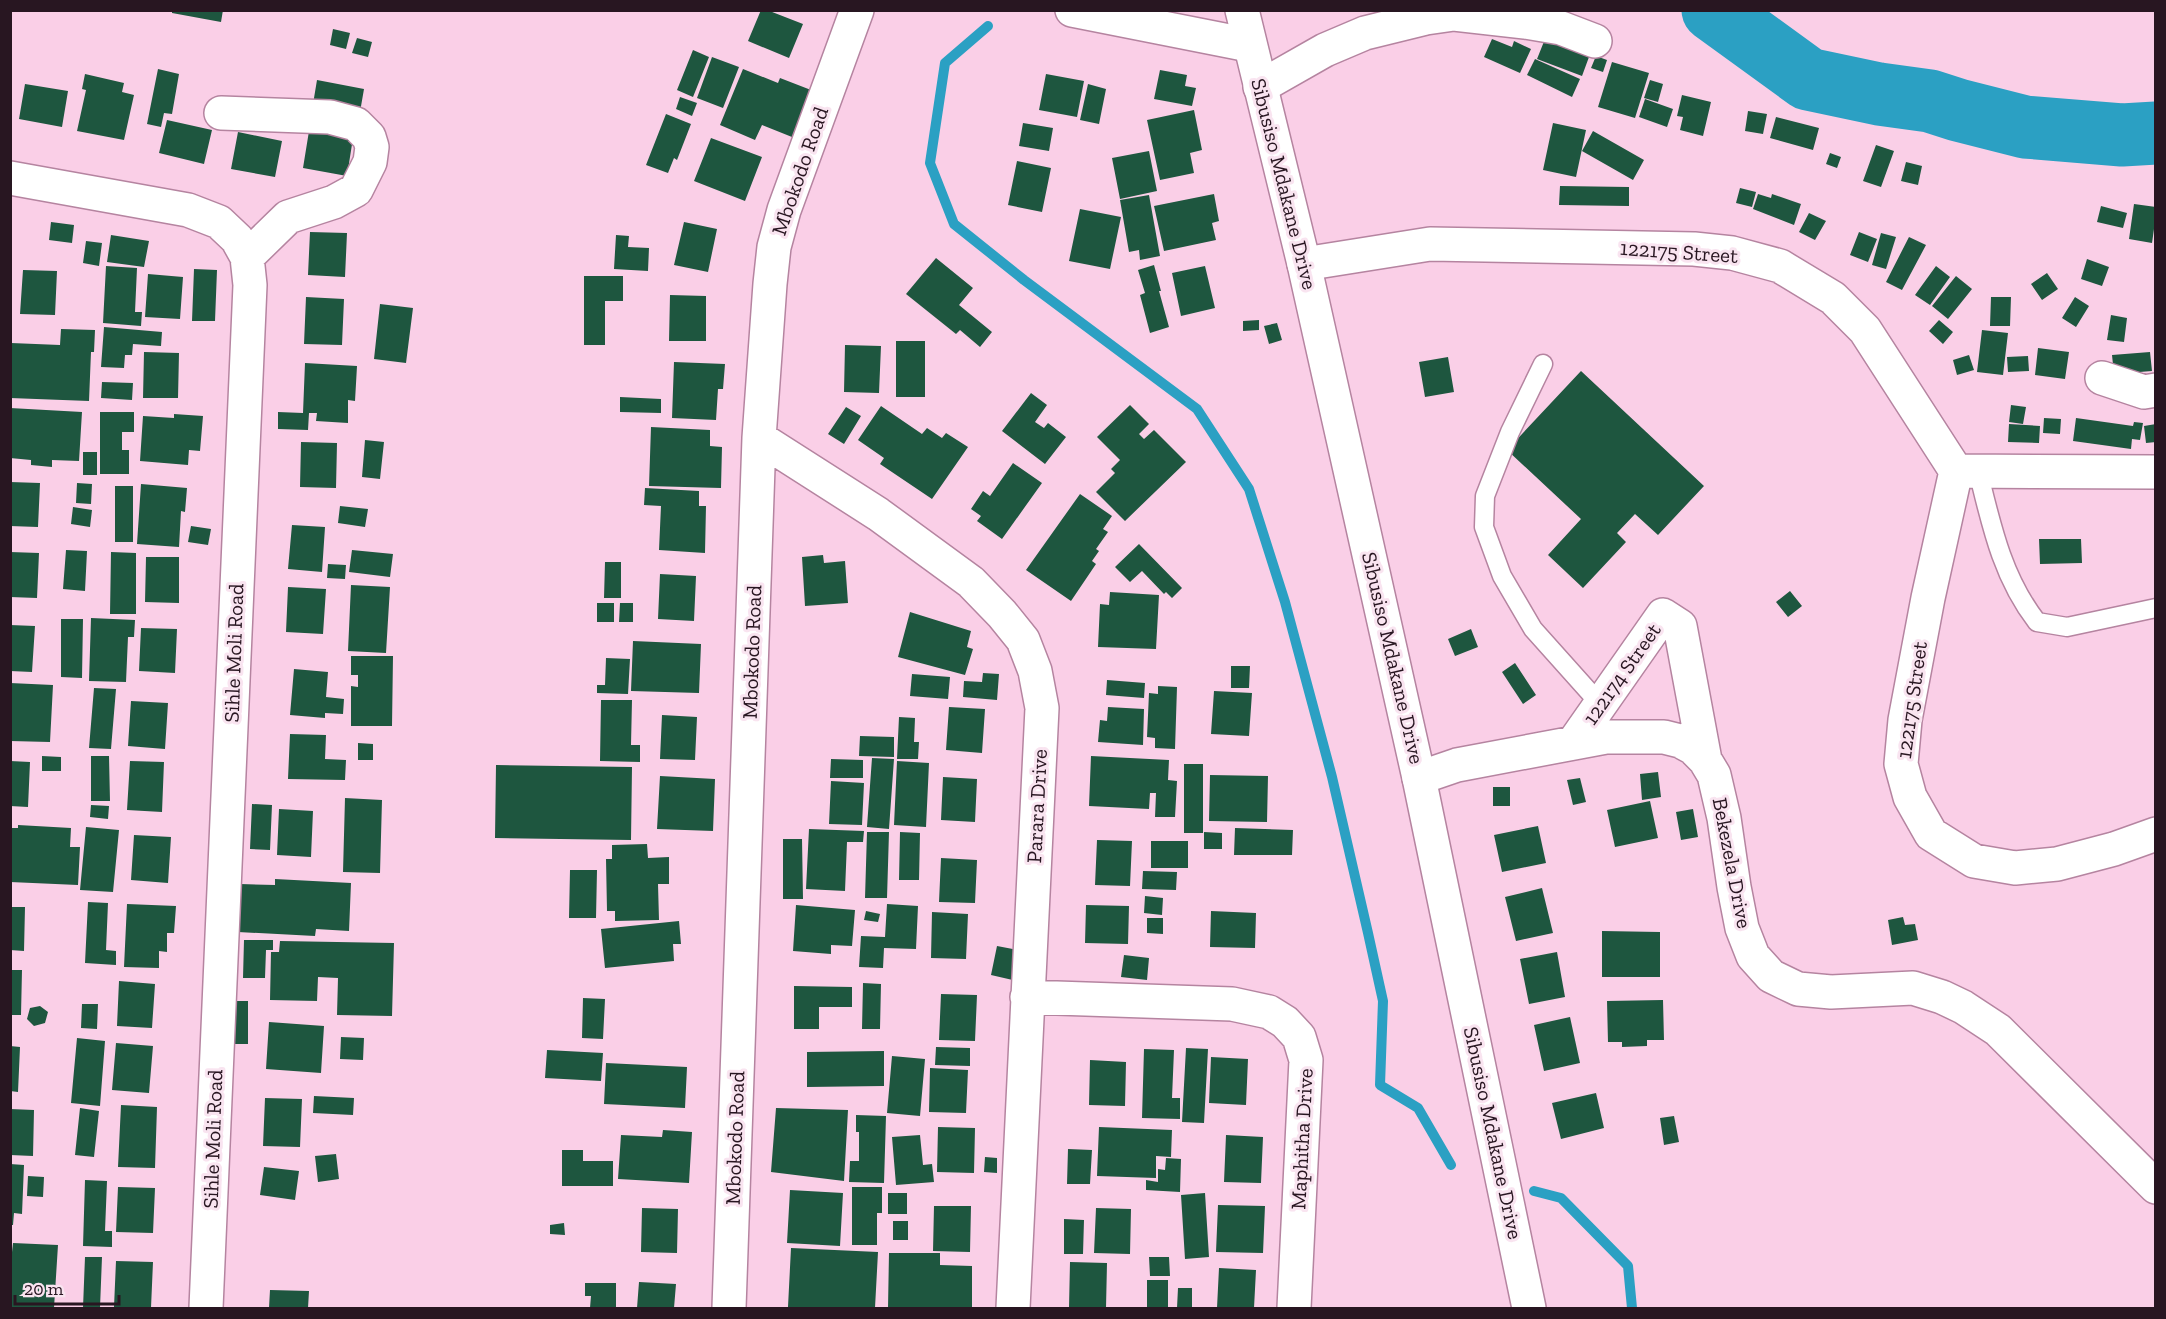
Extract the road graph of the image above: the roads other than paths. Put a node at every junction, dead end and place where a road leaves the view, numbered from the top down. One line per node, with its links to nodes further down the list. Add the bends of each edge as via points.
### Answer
1 (857, 10): 14 (street, Mbokodo Road, via 774,247)
2 (1072, 10): 5 (street)
3 (1242, 10): 5 (street, Sibusiso Mdakane Drive)
4 (1595, 41): 6 (street, via 1561,28 1454,14 1365,33 1325,50)
5 (1249, 45): 6 (street, Sibusiso Mdakane Drive)
6 (1260, 87): 10 (street, Sibusiso Mdakane Drive)
7 (221, 113): 9 (street, via 330,117 356,124 369,137 372,147 370,162 356,190 334,202 288,217)
8 (10, 178): 9 (street, Sihle Moli Road, via 188,210 219,222 237,238)
9 (246, 257): 25 (street, Sihle Moli Road, via 250,285)
10 (1304, 264): 15 (street, 122175 Street, via 1430,244 1694,249 1732,253 1780,266 1833,298 1865,330); 21 (street, Sibusiso Mdakane Drive)
11 (1543, 364): 18 (lane, via 1485,496 1484,527 1502,576 1533,629)
12 (2102, 378): 13 (street, via 2144,392)
13 (2156, 390)
14 (759, 438): 23 (street, Parara Drive, via 868,507 971,582 1023,640 1035,671 1042,708); 26 (street, Mbokodo Road)
15 (1967, 471): 16 (street); 17 (lane, via 2004,566 2022,603 2037,622 2067,627); 22 (street, 122175 Street, via 1928,598 1905,720 1901,764 1910,797 1930,834 1974,861 2015,868 2057,864)
16 (2156, 472)
17 (2156, 608)
18 (1601, 705): 19 (street, 122174 Street); 20 (street, 122174 Street, via 1663,615 1680,626)
19 (1574, 742): 20 (street, Bekezela Drive, via 1606,737 1664,737 1693,748); 21 (street, Bekezela Drive, via 1457,765)
20 (1705, 760): 24 (street, Bekezela Drive, via 1714,775 1724,818 1742,928 1753,956 1771,976 1798,989 1831,992 1913,988 1963,1007 1998,1030)
21 (1419, 778): 29 (street, Sibusiso Mdakane Drive)
22 (2156, 834)
23 (1027, 998): 27 (street, Parara Drive); 28 (street, Maphitha Drive, via 1232,1004 1269,1012 1299,1037 1306,1060)
24 (2155, 1185)
25 (206, 1308)
26 (729, 1308)
27 (1013, 1308)
28 (1294, 1308)
29 (1528, 1308)

